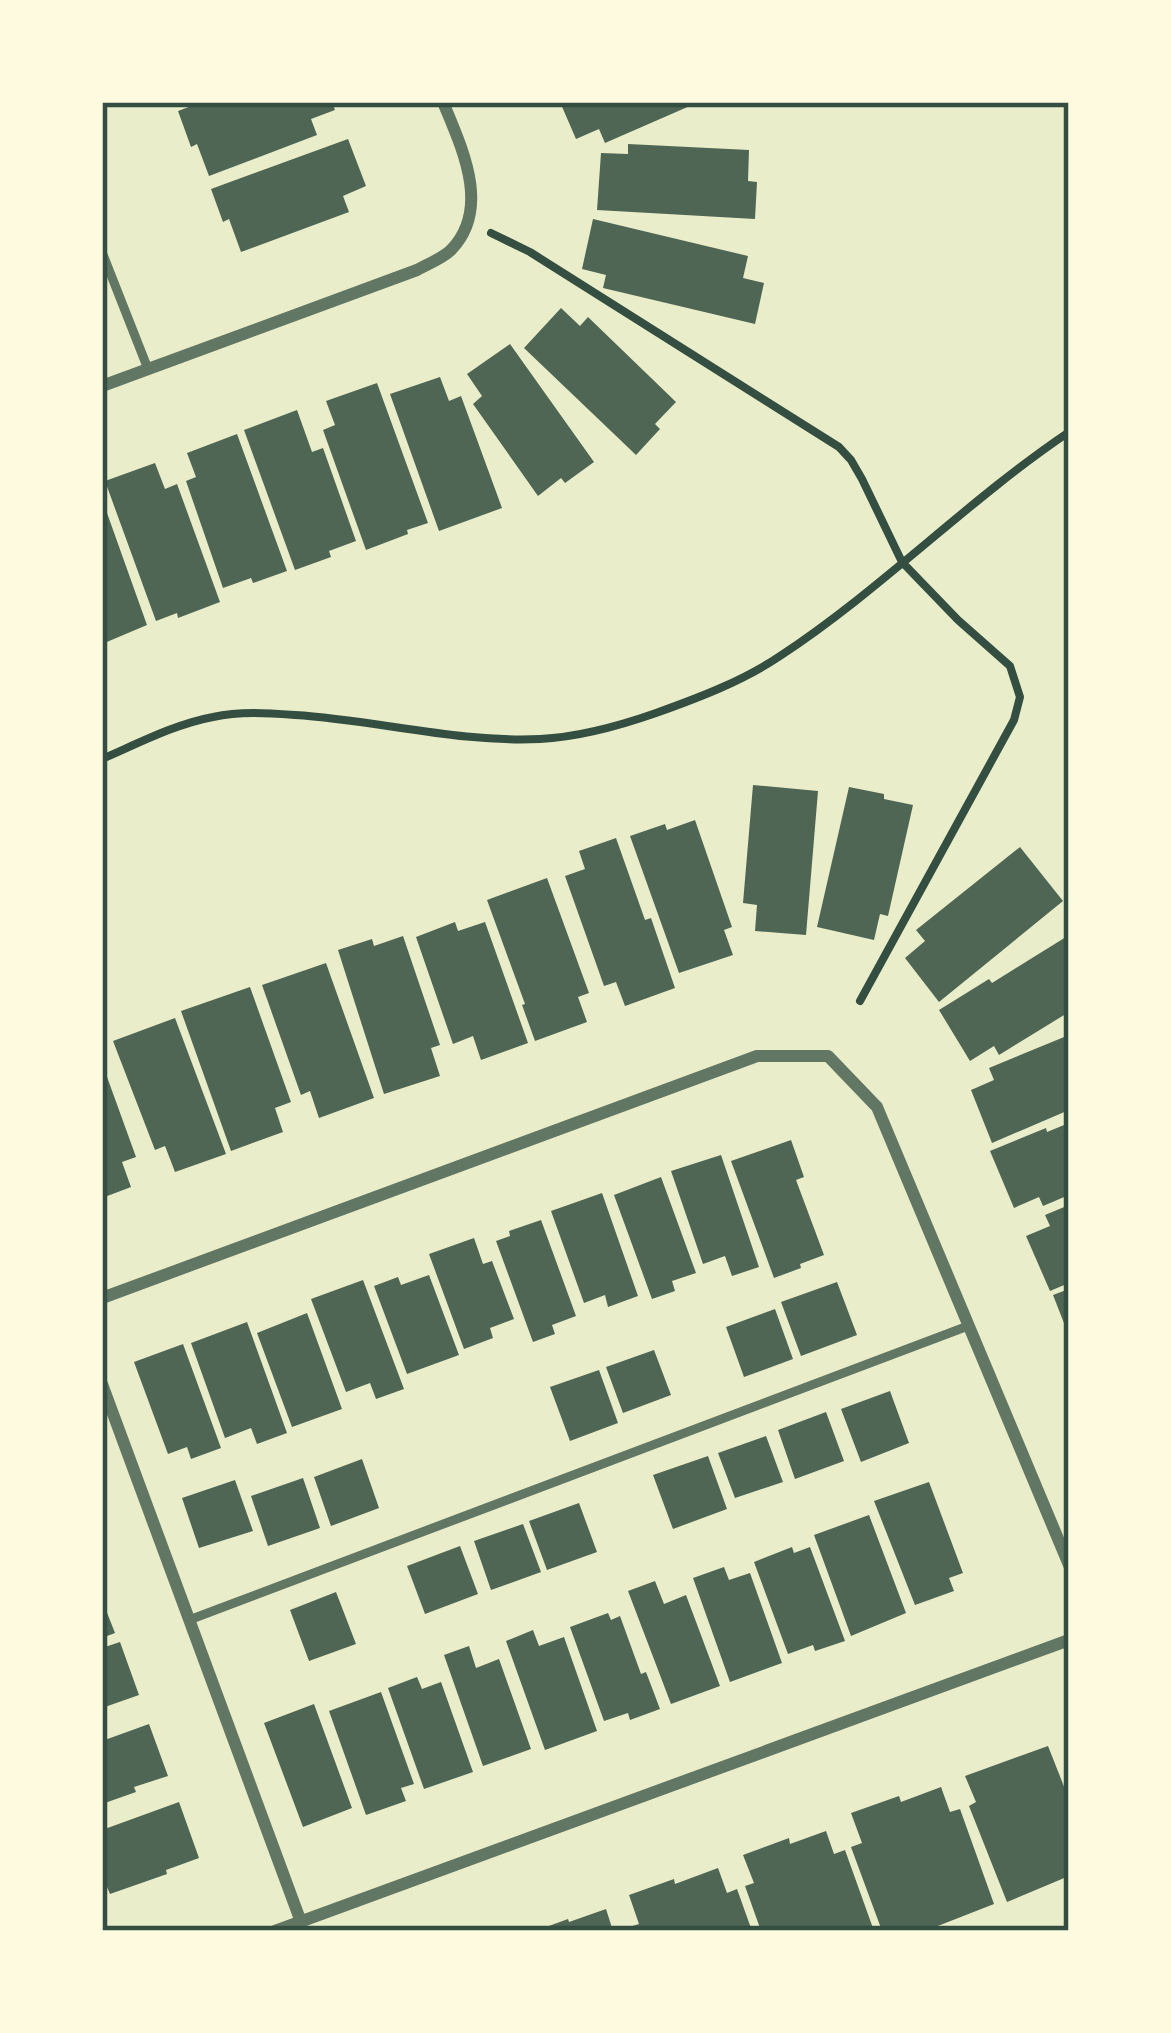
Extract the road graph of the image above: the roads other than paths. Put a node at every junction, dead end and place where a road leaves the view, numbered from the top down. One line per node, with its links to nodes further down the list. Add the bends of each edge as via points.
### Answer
1 (443, 102): 3 (street, via 472,188 467,223 451,250)
2 (102, 252): 3 (lane)
3 (148, 369): 4 (street)
4 (102, 386)
5 (102, 1298): 6 (street, via 757,1056 828,1056 878,1107)
6 (968, 1326): 8 (street); 9 (lane)
7 (102, 1384): 9 (street)
8 (1069, 1565)
9 (189, 1620): 11 (street)
10 (1069, 1640): 11 (street)
11 (301, 1922): 12 (street)
12 (275, 1931)

